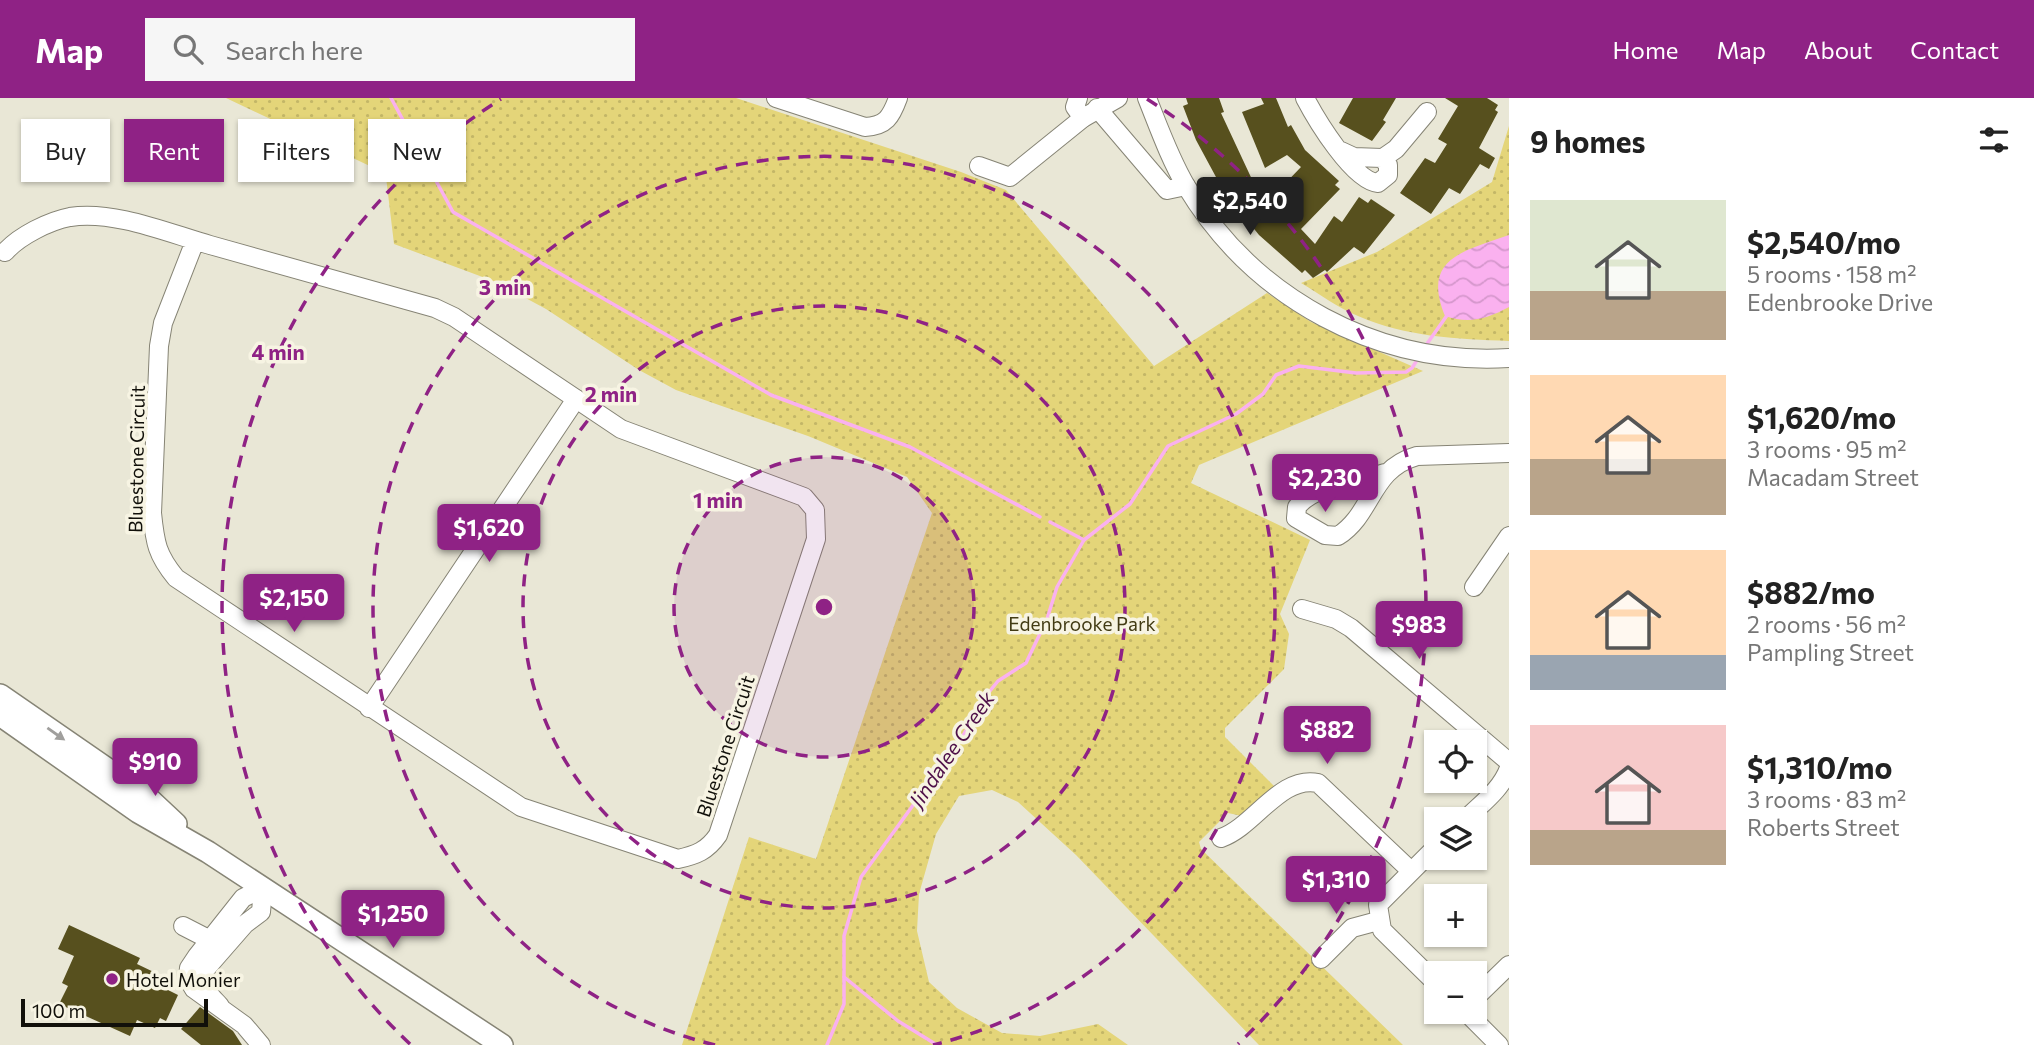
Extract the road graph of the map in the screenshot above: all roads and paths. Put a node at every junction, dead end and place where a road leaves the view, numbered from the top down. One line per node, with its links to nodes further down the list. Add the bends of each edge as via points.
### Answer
1 (776, 98): 2 (street, via 865,127 886,121)
2 (898, 98)
3 (1078, 98): 8 (street, via 1075,107)
4 (1118, 98): 8 (street)
5 (1147, 98): 12 (street)
6 (1305, 98): 9 (street, via 1326,136)
7 (1427, 112): 10 (street)
8 (1090, 113): 11 (street, via 1010,177); 12 (street, via 1167,190)
9 (1341, 152): 10 (street); 10 (street, via 1375,183 1388,174)
10 (1383, 158)
11 (979, 166)
12 (1186, 186): 15 (street, via 1219,233 1276,288 1353,333 1431,355)
13 (195, 241): 14 (street, Bluestone Circuit, via 103,218 71,217 38,230); 16 (street, Bluestone Circuit, via 435,308); 23 (street, Bluestone Circuit, via 163,323 159,346 152,513 161,559 185,584)
14 (2, 253)
15 (1509, 358)
16 (576, 399): 23 (street); 23 (street, Bluestone Circuit, via 621,429 793,490 815,510 816,539 718,835 697,855 678,859 528,810)
17 (1509, 453): 18 (street, via 1417,456)
18 (1385, 473): 18 (street, via 1350,526 1338,536 1325,535 1296,519 1297,507 1307,498 1353,479)
19 (1509, 536): 20 (street)
20 (1474, 587)
21 (1302, 609): 25 (street, via 1351,628)
22 (0, 695): 29 (main road, one-way to 29, via 145,795)
23 (369, 708)
24 (0, 715): 29 (main road, via 138,812)
25 (1509, 762)
26 (1509, 768): 27 (street)
27 (1479, 807)
28 (1221, 838): 31 (street, via 1238,832 1293,784 1306,780 1318,783)
29 (208, 852): 32 (main road)
30 (1424, 858): 31 (street)
31 (1411, 871): 33 (street, via 1381,899)
32 (263, 888): 35 (street, via 243,898); 42 (main road)
33 (1378, 921): 36 (street, via 1352,928); 38 (street, via 1389,939)
34 (184, 926): 35 (street)
35 (217, 943): 41 (street, via 189,968 188,979 194,989 243,1024)
36 (1321, 958)
37 (1509, 965): 39 (street)
38 (1424, 972)
39 (1487, 986)
40 (1478, 1024): 43 (street)
41 (261, 1045)
42 (502, 1045)
43 (1499, 1045)

